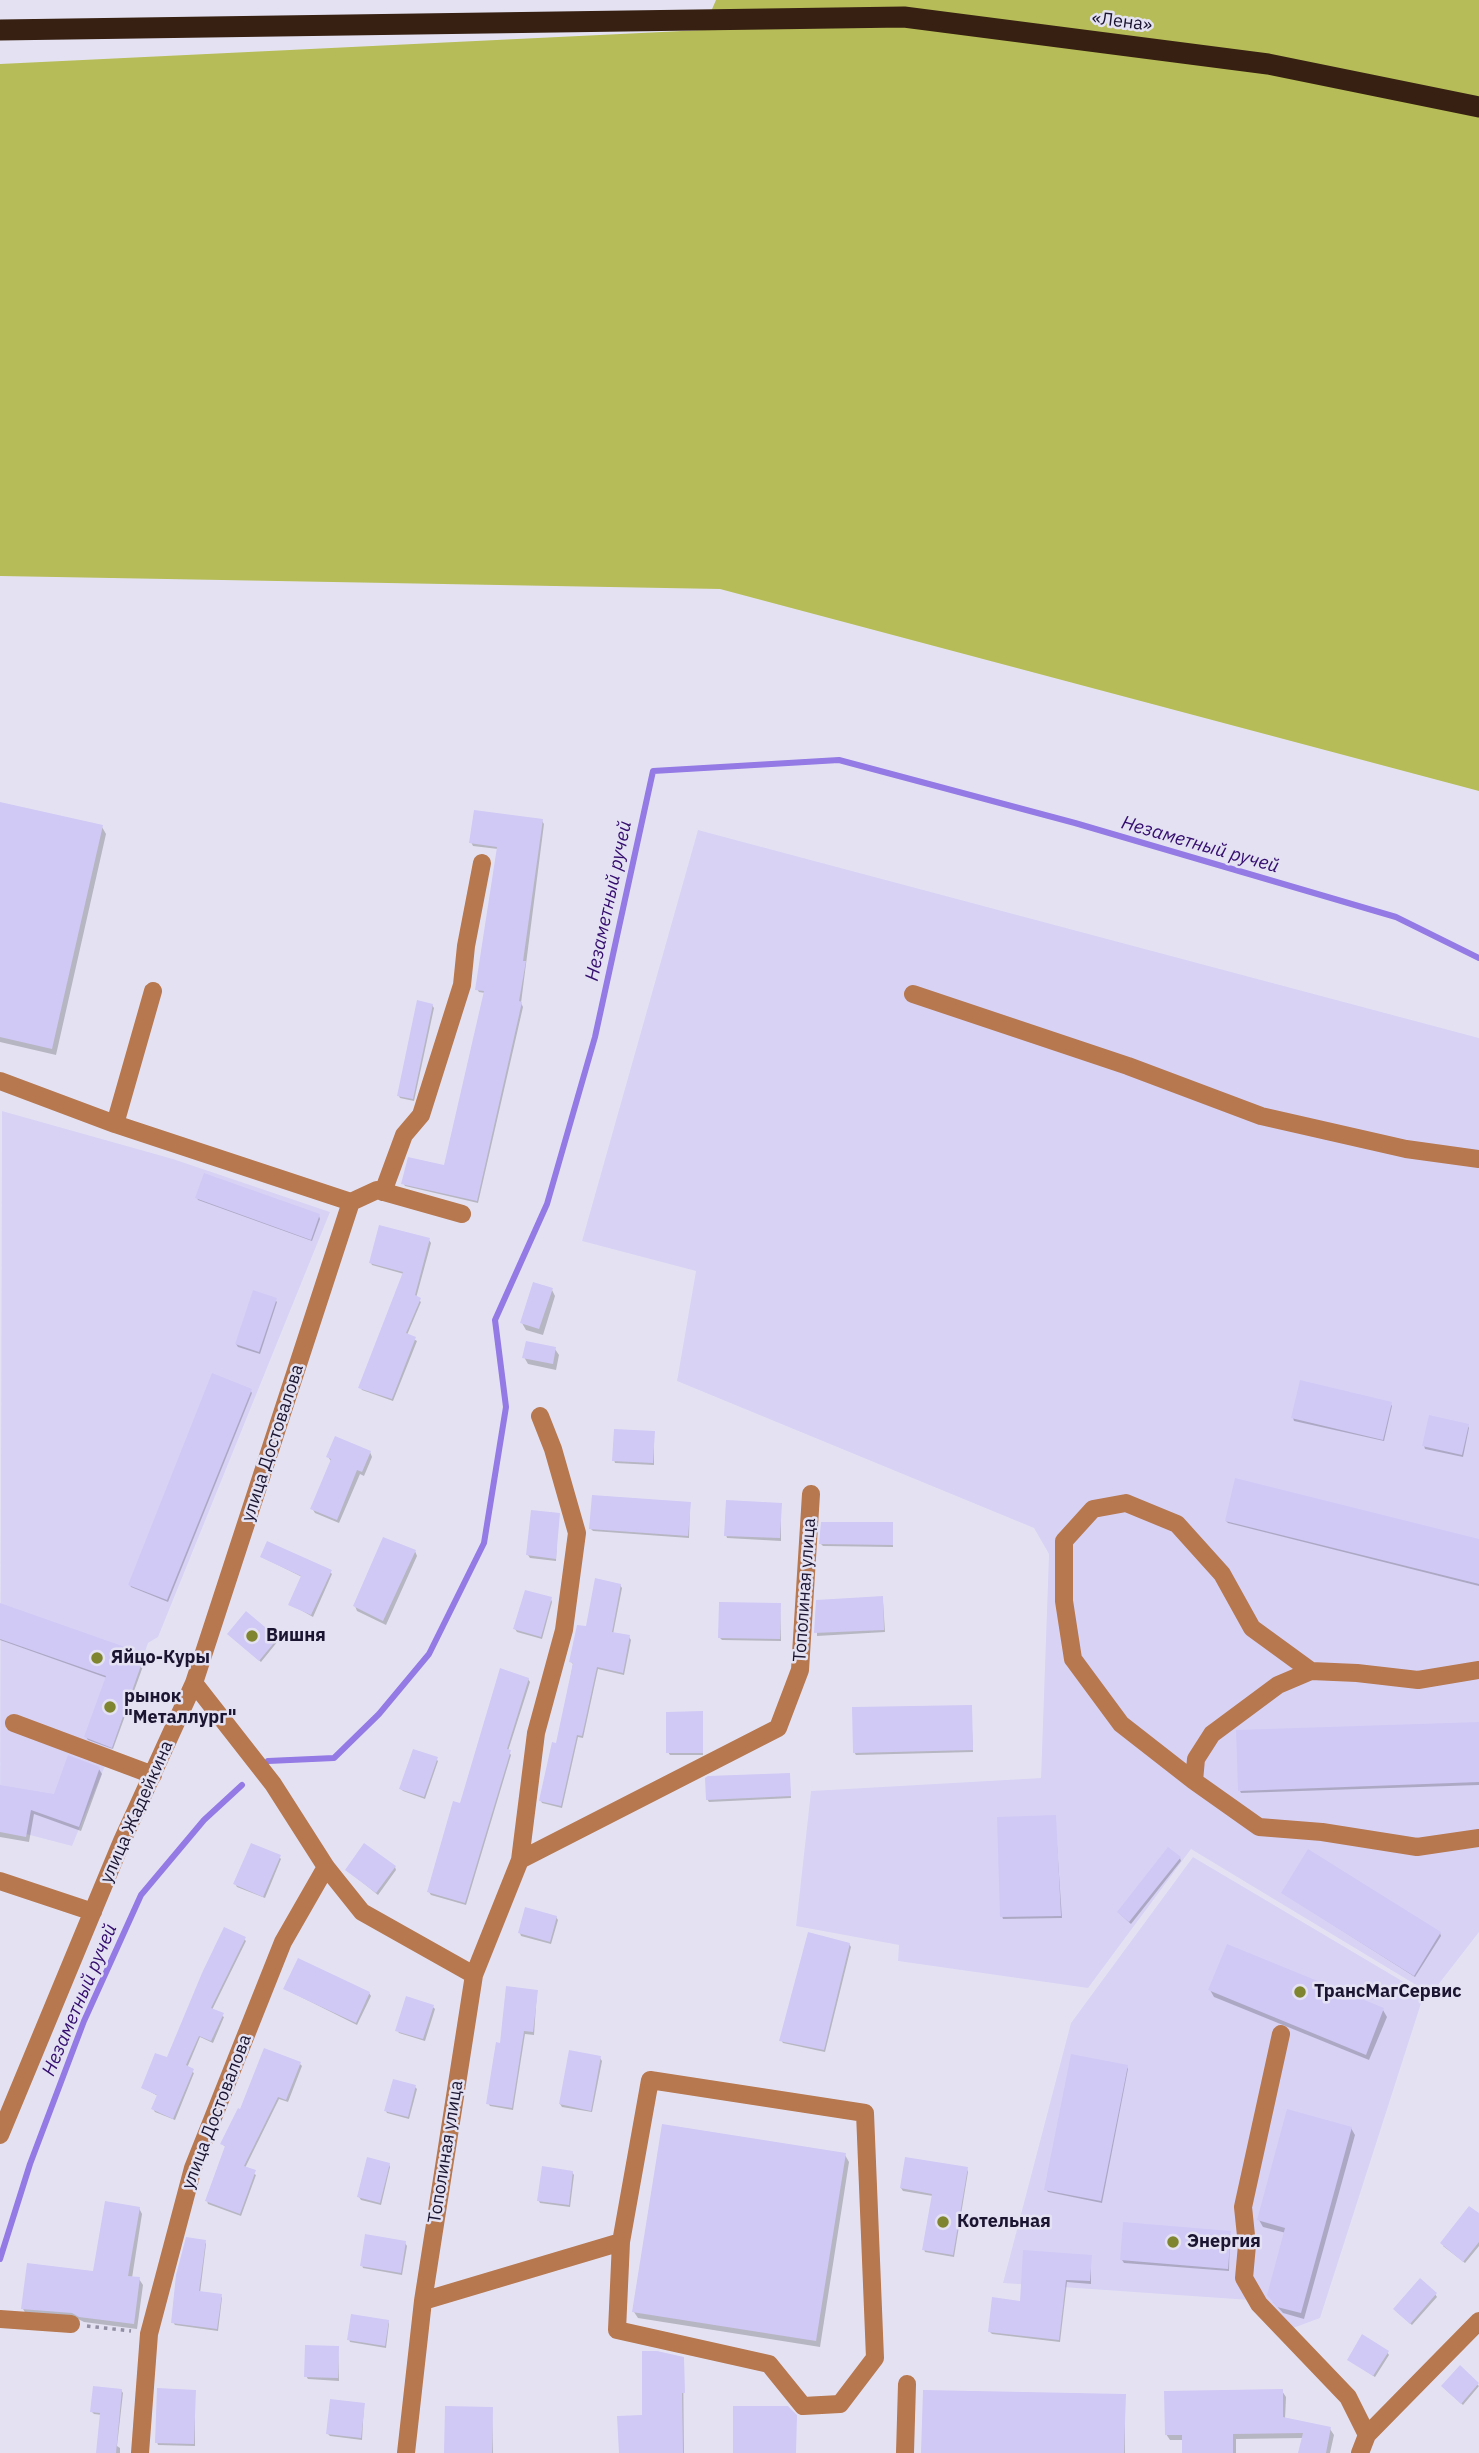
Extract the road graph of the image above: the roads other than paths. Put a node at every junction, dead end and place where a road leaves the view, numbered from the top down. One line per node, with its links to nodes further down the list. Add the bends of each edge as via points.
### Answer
1 (0, 30): 2 (highway, «Лена», via 904,17 1268,64)
2 (1479, 107)
3 (482, 863): 9 (street, via 462,985 421,1115 404,1135)
4 (153, 992): 7 (street)
5 (913, 994): 8 (street, via 1261,1116 1406,1149)
6 (0, 1081): 7 (street)
7 (115, 1124): 10 (street)
8 (1479, 1159)
9 (383, 1192): 10 (street, via 377,1190); 11 (street)
10 (351, 1202): 16 (street, улица Достовалова)
11 (462, 1214)
12 (540, 1416): 21 (street, Тополиная улица, via 577,1534 564,1630 536,1733)
13 (811, 1494): 21 (street, Тополиная улица, via 800,1670 778,1728)
14 (1479, 1670): 15 (street, via 1418,1680)
15 (1311, 1671): 19 (street, via 1278,1685 1212,1734 1196,1759); 19 (street, via 1252,1628 1222,1574 1177,1524 1126,1503 1093,1509 1064,1541 1064,1601 1073,1658 1121,1724)
16 (194, 1683): 18 (street, улица Жадейкина); 22 (street, via 273,1784)
17 (14, 1723): 18 (street)
18 (153, 1774): 24 (street, улица Жадейкина)
19 (1194, 1781): 20 (street, via 1259,1827 1417,1847)
20 (1479, 1838)
21 (520, 1860): 25 (street, Тополиная улица)
22 (326, 1867): 25 (street, via 362,1912); 35 (street, улица Достовалова, via 283,1942 193,2168 149,2333)
23 (0, 1881): 24 (street)
24 (93, 1912): 27 (street, улица Жадейкина)
25 (474, 1975): 29 (street, Тополиная улица)
26 (1281, 2034): 34 (street, via 1243,2207 1244,2278 1259,2304 1348,2398)
27 (0, 2135)
28 (621, 2242): 28 (street, via 650,2080 865,2113 875,2358 840,2404 803,2406 769,2364 617,2330); 29 (street)
29 (423, 2301): 36 (street, Тополиная улица)
30 (0, 2319): 32 (street)
31 (1479, 2321): 34 (street)
32 (71, 2324)
33 (907, 2384): 37 (street)
34 (1367, 2435): 38 (street)
35 (140, 2453)
36 (406, 2453)
37 (905, 2453)
38 (1360, 2453)

